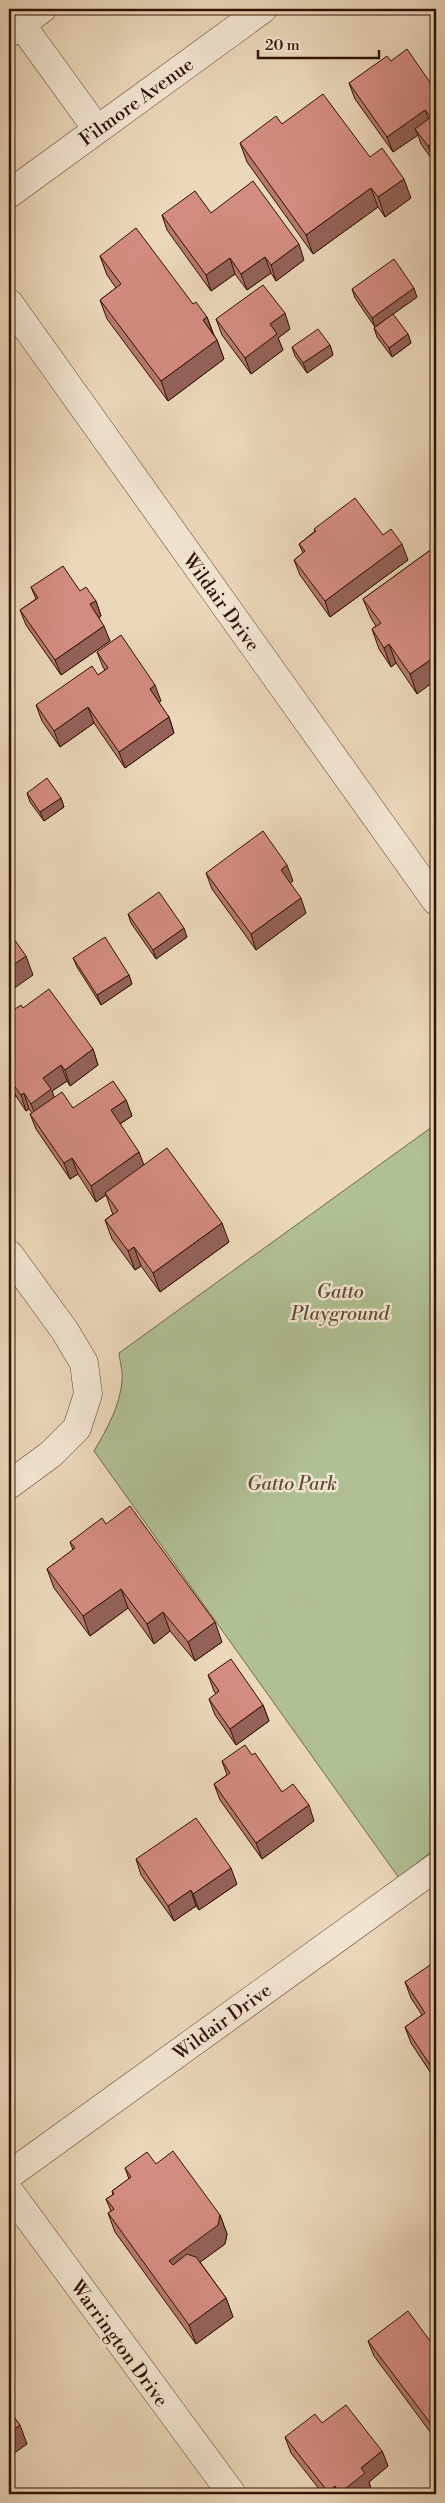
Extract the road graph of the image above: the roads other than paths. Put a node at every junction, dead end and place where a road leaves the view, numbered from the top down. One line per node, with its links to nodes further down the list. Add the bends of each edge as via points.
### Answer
1 (262, 9): 3 (street, Filmore Avenue)
2 (20, 19): 3 (street)
3 (97, 129): 4 (street, Filmore Avenue)
4 (9, 194)
5 (9, 303): 6 (street, Wildair Drive)
6 (436, 901)
7 (9, 1254): 8 (street, via 65,1330 84,1363 88,1394 78,1428 51,1454)
8 (9, 1485)
9 (436, 1867): 10 (street, Wildair Drive)
10 (9, 2175)
11 (9, 2191): 12 (street, Warrington Drive)
12 (232, 2494)

